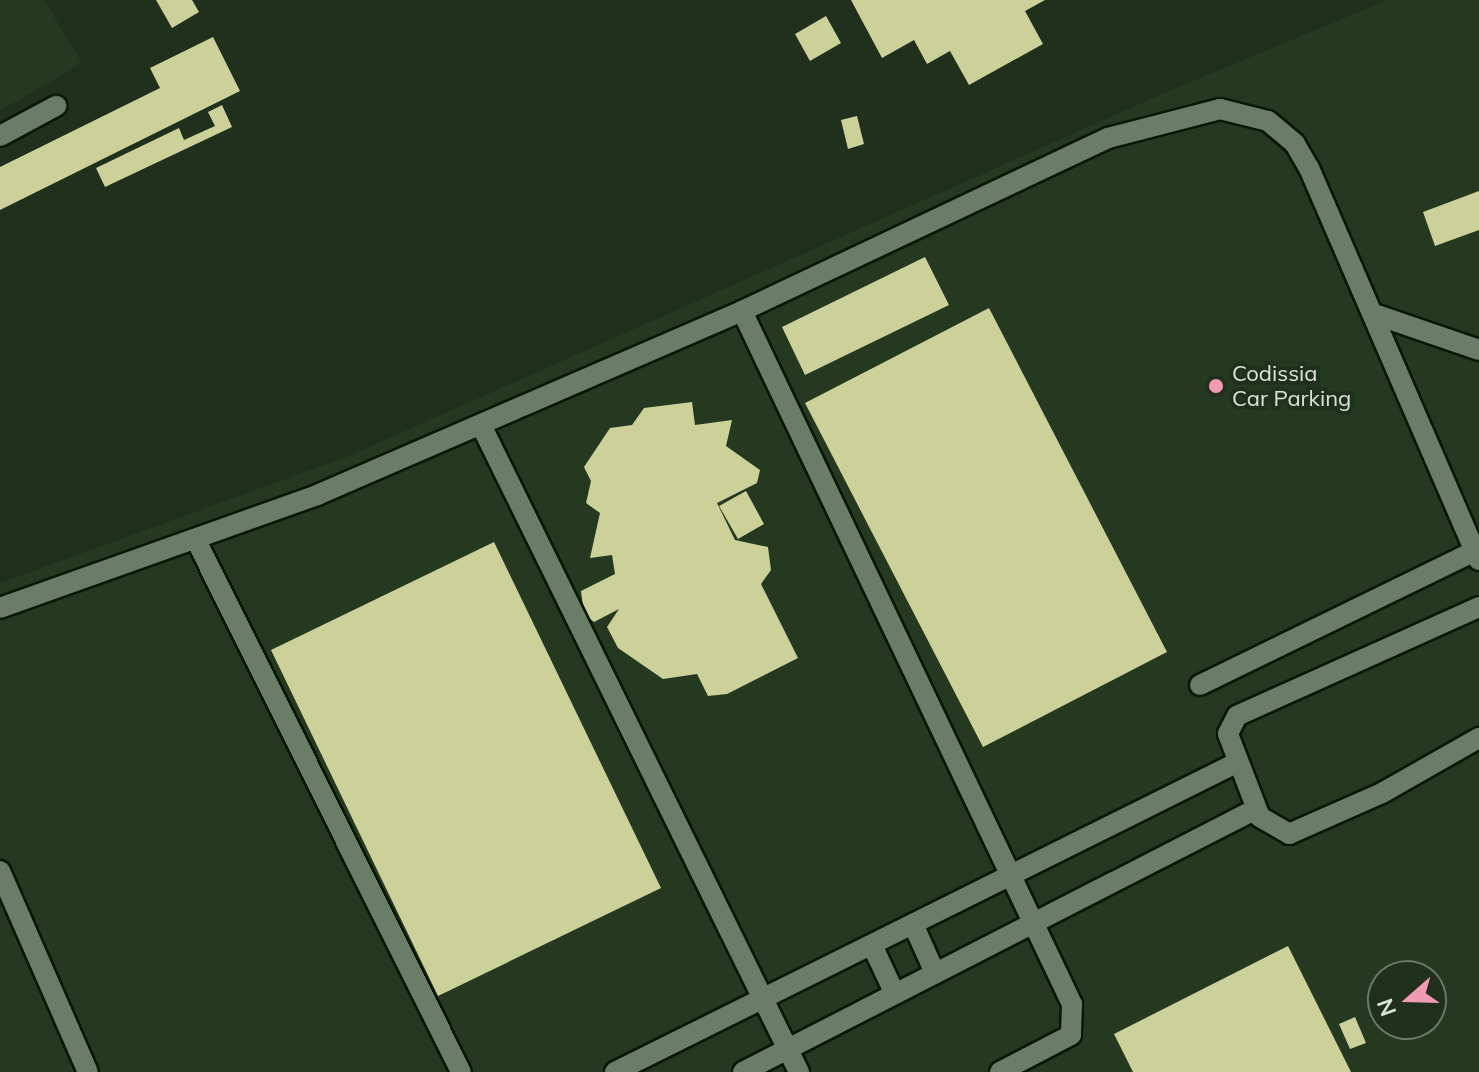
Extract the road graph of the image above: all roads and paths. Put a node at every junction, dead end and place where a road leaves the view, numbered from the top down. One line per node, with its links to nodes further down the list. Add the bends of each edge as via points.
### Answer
1 (56, 106): 2 (lane)
2 (0, 136)
3 (742, 311): 4 (lane, via 1108,138 1220,109 1268,121 1295,144); 6 (lane); 16 (lane)
4 (1377, 315): 5 (lane); 8 (lane)
5 (1479, 350)
6 (481, 425): 7 (lane); 22 (lane)
7 (196, 540): 10 (lane); 25 (lane)
8 (1477, 556): 11 (lane)
9 (1479, 607): 13 (lane, via 1237,716 1228,734)
10 (0, 608)
11 (1200, 685)
12 (1479, 738): 14 (lane, via 1301,832 1278,833)
13 (1236, 763): 14 (lane); 16 (lane)
14 (1256, 809): 17 (lane)
15 (0, 871): 24 (lane)
16 (1015, 874): 17 (lane); 18 (lane)
17 (1036, 922): 20 (lane); 29 (lane, via 1075,1019 1071,1035 1059,1044)
18 (913, 924): 19 (lane); 20 (lane)
19 (872, 945): 21 (lane); 22 (lane)
20 (935, 973): 21 (lane)
21 (895, 994): 23 (lane)
22 (764, 1000): 23 (lane); 26 (lane)
23 (787, 1049): 27 (lane); 28 (lane)
24 (88, 1072)
25 (461, 1072)
26 (615, 1072)
27 (743, 1072)
28 (799, 1072)
29 (1000, 1072)

